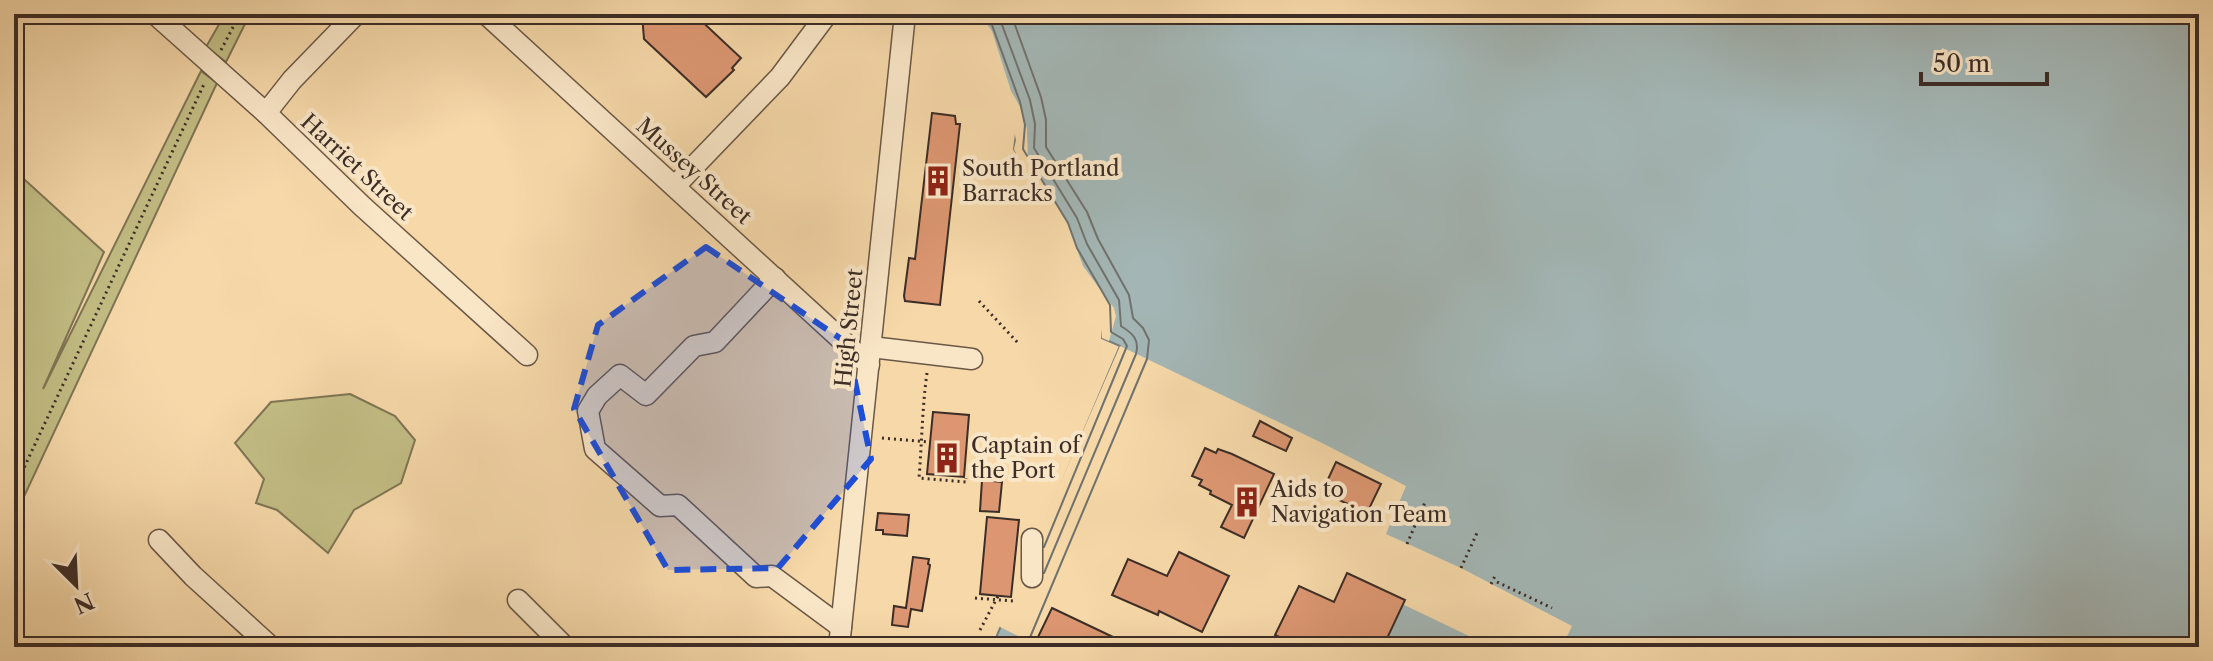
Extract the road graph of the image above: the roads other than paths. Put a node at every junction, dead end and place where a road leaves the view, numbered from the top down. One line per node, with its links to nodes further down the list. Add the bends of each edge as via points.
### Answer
1 (155, 14): 6 (street, Harriet Street)
2 (356, 14): 6 (street)
3 (486, 14): 7 (street, Mussey Street)
4 (827, 14): 7 (street, via 780,77)
5 (905, 14): 10 (street, High Street)
6 (266, 113): 9 (street, Harriet Street)
7 (675, 186): 8 (street, Mussey Street)
8 (775, 278): 10 (street, Mussey Street); 16 (street, via 715,342 694,346 646,395 620,375 597,396 588,411 589,426 595,449 660,506 678,505 756,577 772,576)
9 (527, 355)
10 (870, 356): 11 (street); 16 (street, High Street)
11 (972, 359)
12 (1032, 539): 14 (street)
13 (159, 540): 17 (street)
14 (1032, 577)
15 (518, 600): 18 (street)
16 (840, 637)
17 (271, 647)
18 (565, 647)

